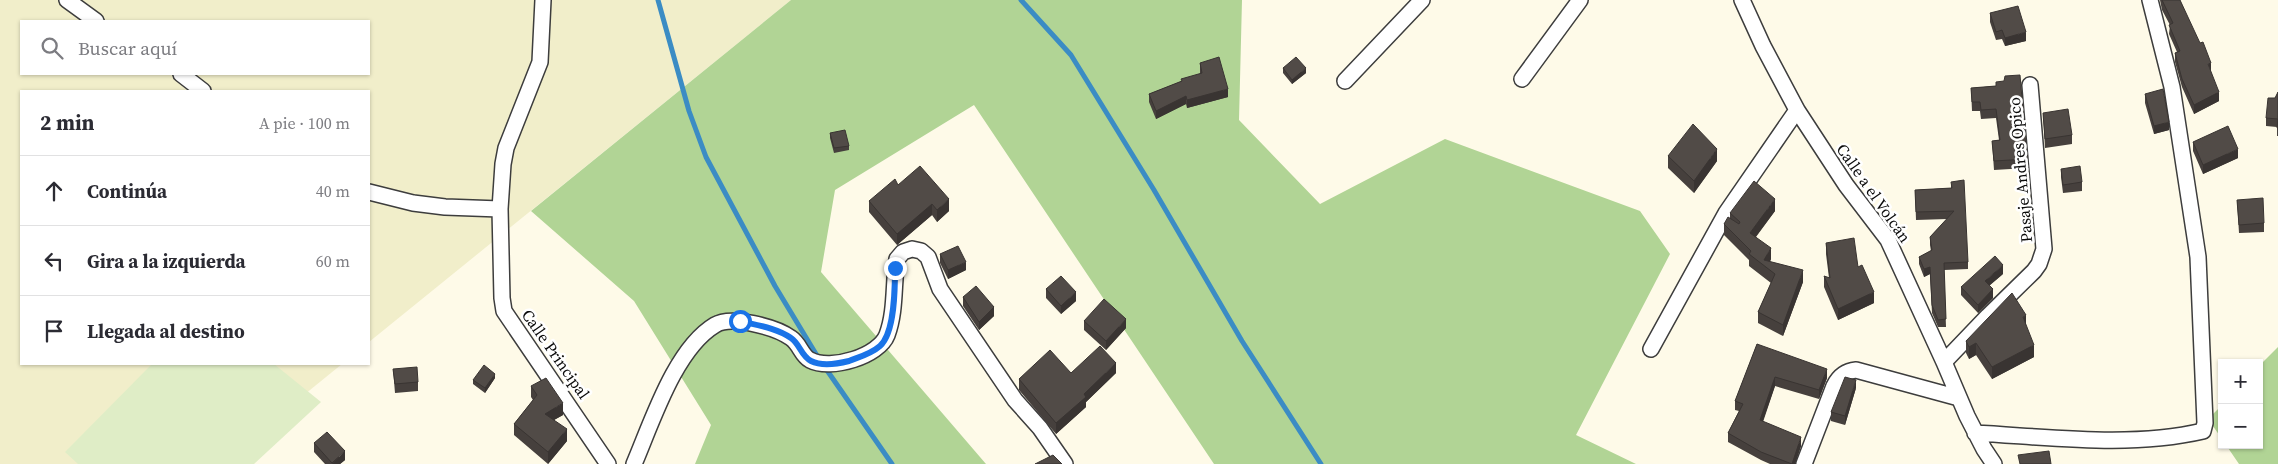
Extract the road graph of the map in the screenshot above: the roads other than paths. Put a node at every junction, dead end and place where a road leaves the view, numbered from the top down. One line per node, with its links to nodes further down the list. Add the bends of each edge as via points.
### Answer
1 (67, 0): 7 (street)
2 (543, 0): 15 (street, Calle Principal, via 540,62 506,148)
3 (1422, 0): 10 (street)
4 (1580, 0): 9 (street)
5 (1742, 0): 13 (street, Calle a el Volcán)
6 (2150, 0): 19 (street, via 2172,87 2198,256 2206,423 2203,430 2174,438)
7 (95, 20)
8 (182, 75): 12 (street)
9 (1522, 79)
10 (1346, 81)
11 (2030, 85): 17 (street, Pasaje Andres Opico, via 2043,257 2034,271)
12 (202, 90)
13 (1797, 110): 16 (street, via 1726,213); 17 (street, Calle a el Volcán, via 1888,240)
14 (370, 192): 15 (street, via 413,203)
15 (500, 209): 20 (street, Calle Principal, via 500,284 504,311)
16 (1651, 349)
17 (1944, 362): 18 (street, Calle a el Volcán)
18 (1959, 398): 19 (street, Calle a el Volcán); 23 (street, via 1850,371 1834,386)
19 (1975, 433): 24 (street, Calle a el Volcán)
20 (608, 464)
21 (634, 464): 22 (street, via 671,381 688,350 703,334 724,321 740,321 790,337 804,356 812,361 841,363 865,355 881,346 887,336 896,260 912,249 928,257 940,288 1015,400)
22 (1065, 464)
23 (1804, 464)
24 (1994, 464)

